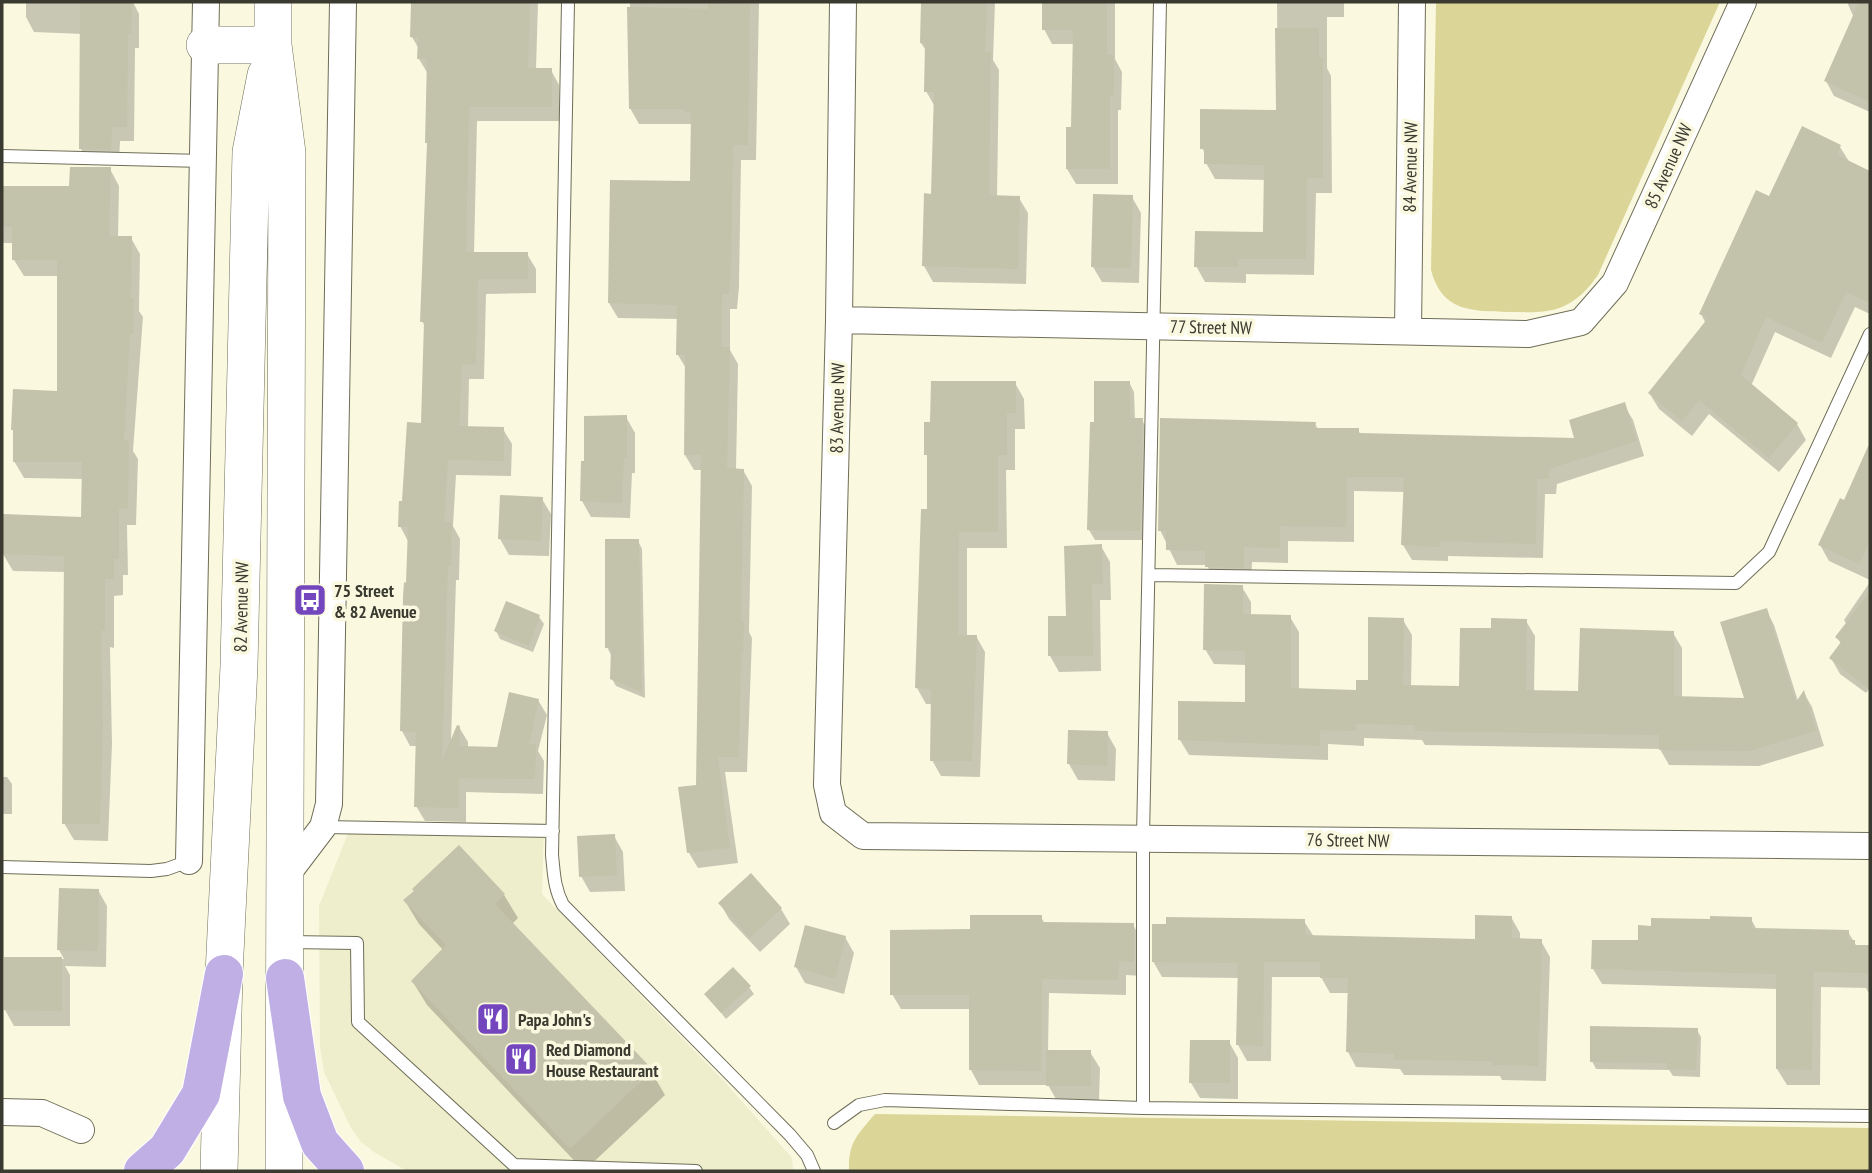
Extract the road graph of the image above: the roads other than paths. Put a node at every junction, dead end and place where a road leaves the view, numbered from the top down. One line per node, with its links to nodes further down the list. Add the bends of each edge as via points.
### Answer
1 (206, 2): 9 (street)
2 (273, 2): 10 (main road, 82 Avenue NW)
3 (343, 2): 20 (street, via 329,804)
4 (568, 2): 21 (lane)
5 (843, 2): 13 (street, 83 Avenue NW)
6 (1160, 2): 15 (lane)
7 (1412, 2): 16 (street, 84 Avenue NW)
8 (1742, 2): 14 (street, 85 Avenue NW, via 1615,283)
9 (205, 44): 10 (main road); 12 (street)
10 (273, 45): 26 (main road, 82 Avenue NW, via 287,153); 28 (main road, 82 Avenue NW, via 251,152 239,666)
11 (2, 156): 12 (lane)
12 (203, 161): 24 (street)
13 (839, 320): 15 (street, 77 Street NW); 19 (street, 83 Avenue NW, via 827,785)
14 (1581, 322): 16 (street, 77 Street NW, via 1528,334)
15 (1155, 326): 16 (street, 77 Street NW); 18 (lane)
16 (1408, 331)
17 (1870, 334): 18 (lane, via 1769,552 1736,583)
18 (1149, 575): 22 (lane)
19 (833, 813): 22 (street, 76 Street NW, via 863,836)
20 (323, 827): 21 (lane); 26 (street)
21 (553, 831): 40 (lane, via 554,881 563,905 790,1135)
22 (1143, 837): 23 (street, 76 Street NW); 29 (lane)
23 (1870, 846)
24 (189, 861): 25 (lane, via 151,871)
25 (2, 867)
26 (285, 877): 27 (main road, 82 Avenue NW)
27 (285, 960): 34 (lane, via 357,943 358,1022); 37 (main road, 82 Avenue NW); 38 (main road, via 302,1096 320,1143)
28 (224, 974): 35 (main road, via 201,1094 167,1150); 36 (main road, 82 Avenue NW)
29 (1143, 1108): 31 (lane); 32 (lane, via 885,1100 859,1105)
30 (2, 1112): 33 (street, via 42,1113)
31 (1870, 1116)
32 (834, 1123)
33 (81, 1130)
34 (514, 1168): 39 (lane)
35 (143, 1171)
36 (219, 1171)
37 (284, 1171)
38 (345, 1171)
39 (696, 1171)
40 (814, 1171)

